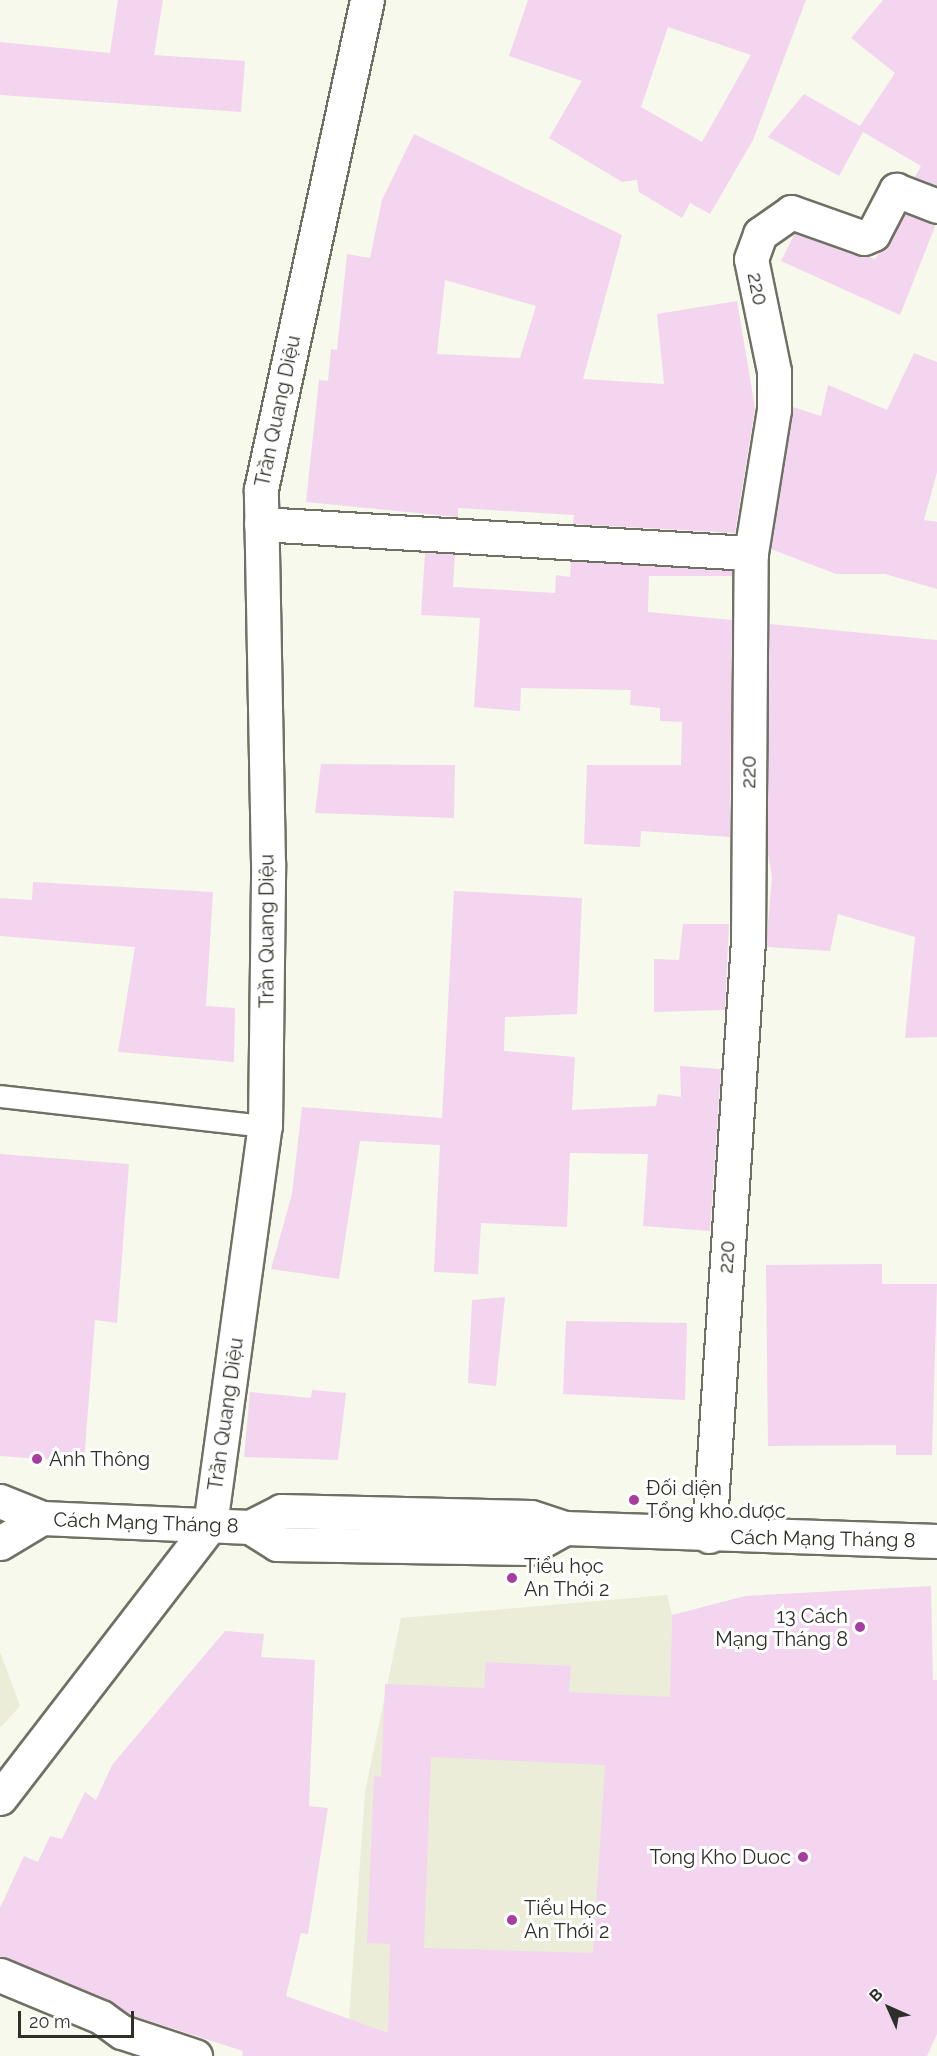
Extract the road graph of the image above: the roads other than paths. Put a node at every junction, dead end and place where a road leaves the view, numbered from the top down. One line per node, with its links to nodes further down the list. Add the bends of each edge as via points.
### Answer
1 (367, 0): 3 (main road, Trần Quang Diệu, via 261,489)
2 (937, 206): 4 (main road, 220, via 897,189 868,238 791,212 760,234 751,259 774,371 774,410)
3 (261, 524): 4 (main road); 6 (main road, Trần Quang Diệu, via 268,863)
4 (751, 552): 10 (main road, 220, via 748,941)
5 (0, 1096): 6 (lane)
6 (265, 1126): 9 (main road, Trần Quang Diệu)
7 (0, 1501): 8 (main road, Cách Mạng Tháng 8)
8 (42, 1518): 9 (main road, Cách Mạng Tháng 8); 12 (main road, Cách Mạng Tháng 8)
9 (210, 1525): 10 (main road, Cách Mạng Tháng 8, via 250,1527 277,1544 529,1548 565,1528); 13 (main road, Trần Quang Diệu)
10 (709, 1536): 11 (main road, Cách Mạng Tháng 8)
11 (937, 1541)
12 (0, 1543)
13 (0, 1798)
14 (0, 1975): 15 (main road, via 101,2017 122,2032)
15 (195, 2056)

